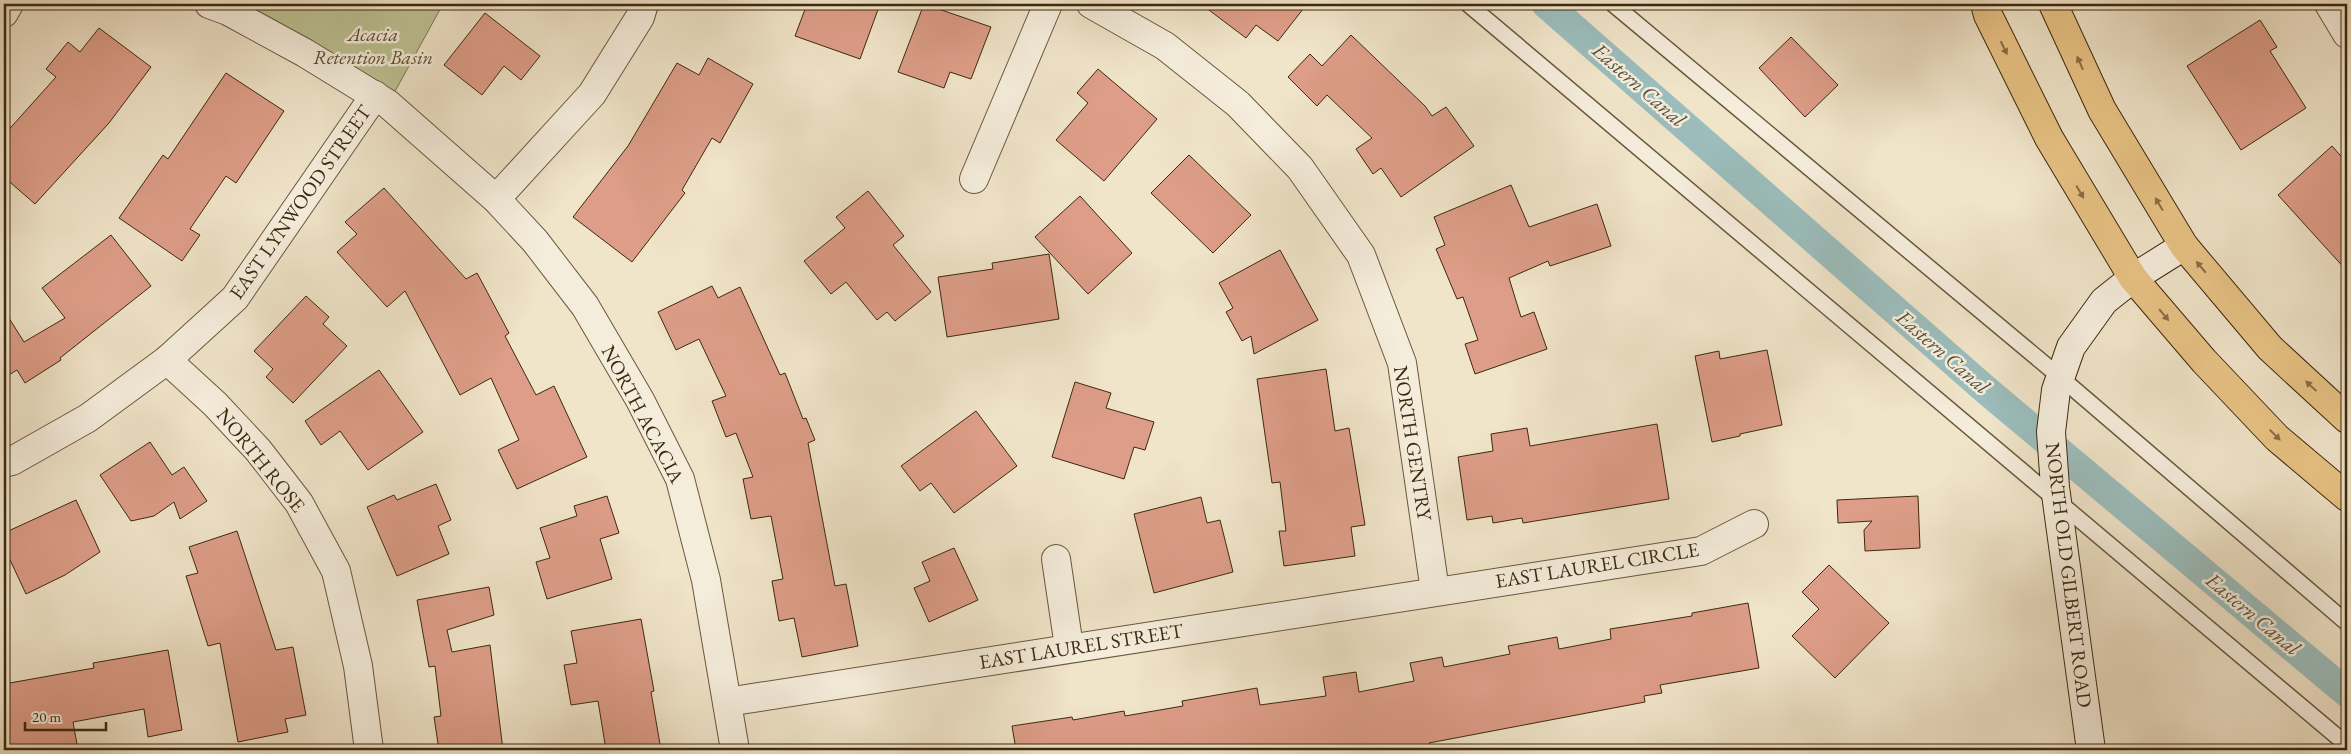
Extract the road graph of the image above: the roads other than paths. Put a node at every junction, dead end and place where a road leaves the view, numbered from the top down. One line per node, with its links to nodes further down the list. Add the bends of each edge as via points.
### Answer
1 (9, 4): 11 (street)
2 (210, 4): 13 (street, NORTH ACACIA, via 305,53)
3 (644, 4): 15 (street, via 640,17 592,94)
4 (1048, 4): 14 (street)
5 (1091, 4): 26 (street, NORTH GENTRY, via 1165,46 1238,104 1300,168 1361,255 1402,363)
6 (1468, 4): 22 (lane)
7 (1613, 4): 19 (lane)
8 (1984, 4): 17 (main road, one-way to 17, via 2049,138)
9 (2053, 4): 16 (main road, one-way to 9, via 2102,110)
10 (2329, 4): 12 (street)
11 (4, 13)
12 (2347, 34)
13 (375, 95): 15 (street, NORTH ACACIA); 18 (street, EAST LYNWOOD STREET, via 235,298)
14 (974, 179)
15 (496, 199): 29 (street, NORTH ACACIA, via 535,240 585,306 640,400 680,479 706,580)
16 (2184, 246): 17 (street, NORTH OLD GILBERT ROAD); 20 (main road, one-way to 16, via 2270,348)
17 (2133, 278): 19 (street, NORTH OLD GILBERT ROAD, via 2104,301 2071,347); 23 (main road, one-way to 23, via 2198,355 2277,438)
18 (167, 360): 21 (street, EAST LYNWOOD STREET, via 88,418); 31 (street, NORTH ROSE, via 258,450 299,503 336,571 358,666)
19 (2058, 384): 22 (street, NORTH OLD GILBERT ROAD, via 2051,432); 27 (lane)
20 (2347, 419)
21 (4, 463)
22 (2057, 494): 30 (lane); 33 (street, NORTH OLD GILBERT ROAD)
23 (2347, 498)
24 (1754, 524): 26 (street, EAST LAUREL CIRCLE, via 1700,551)
25 (1056, 560): 28 (street)
26 (1435, 591): 28 (street, EAST LAUREL STREET)
27 (2347, 623)
28 (1069, 648): 29 (street, EAST LAUREL STREET)
29 (727, 702): 32 (street, NORTH ACACIA)
30 (2347, 745)
31 (369, 750)
32 (735, 750)
33 (2091, 750)

